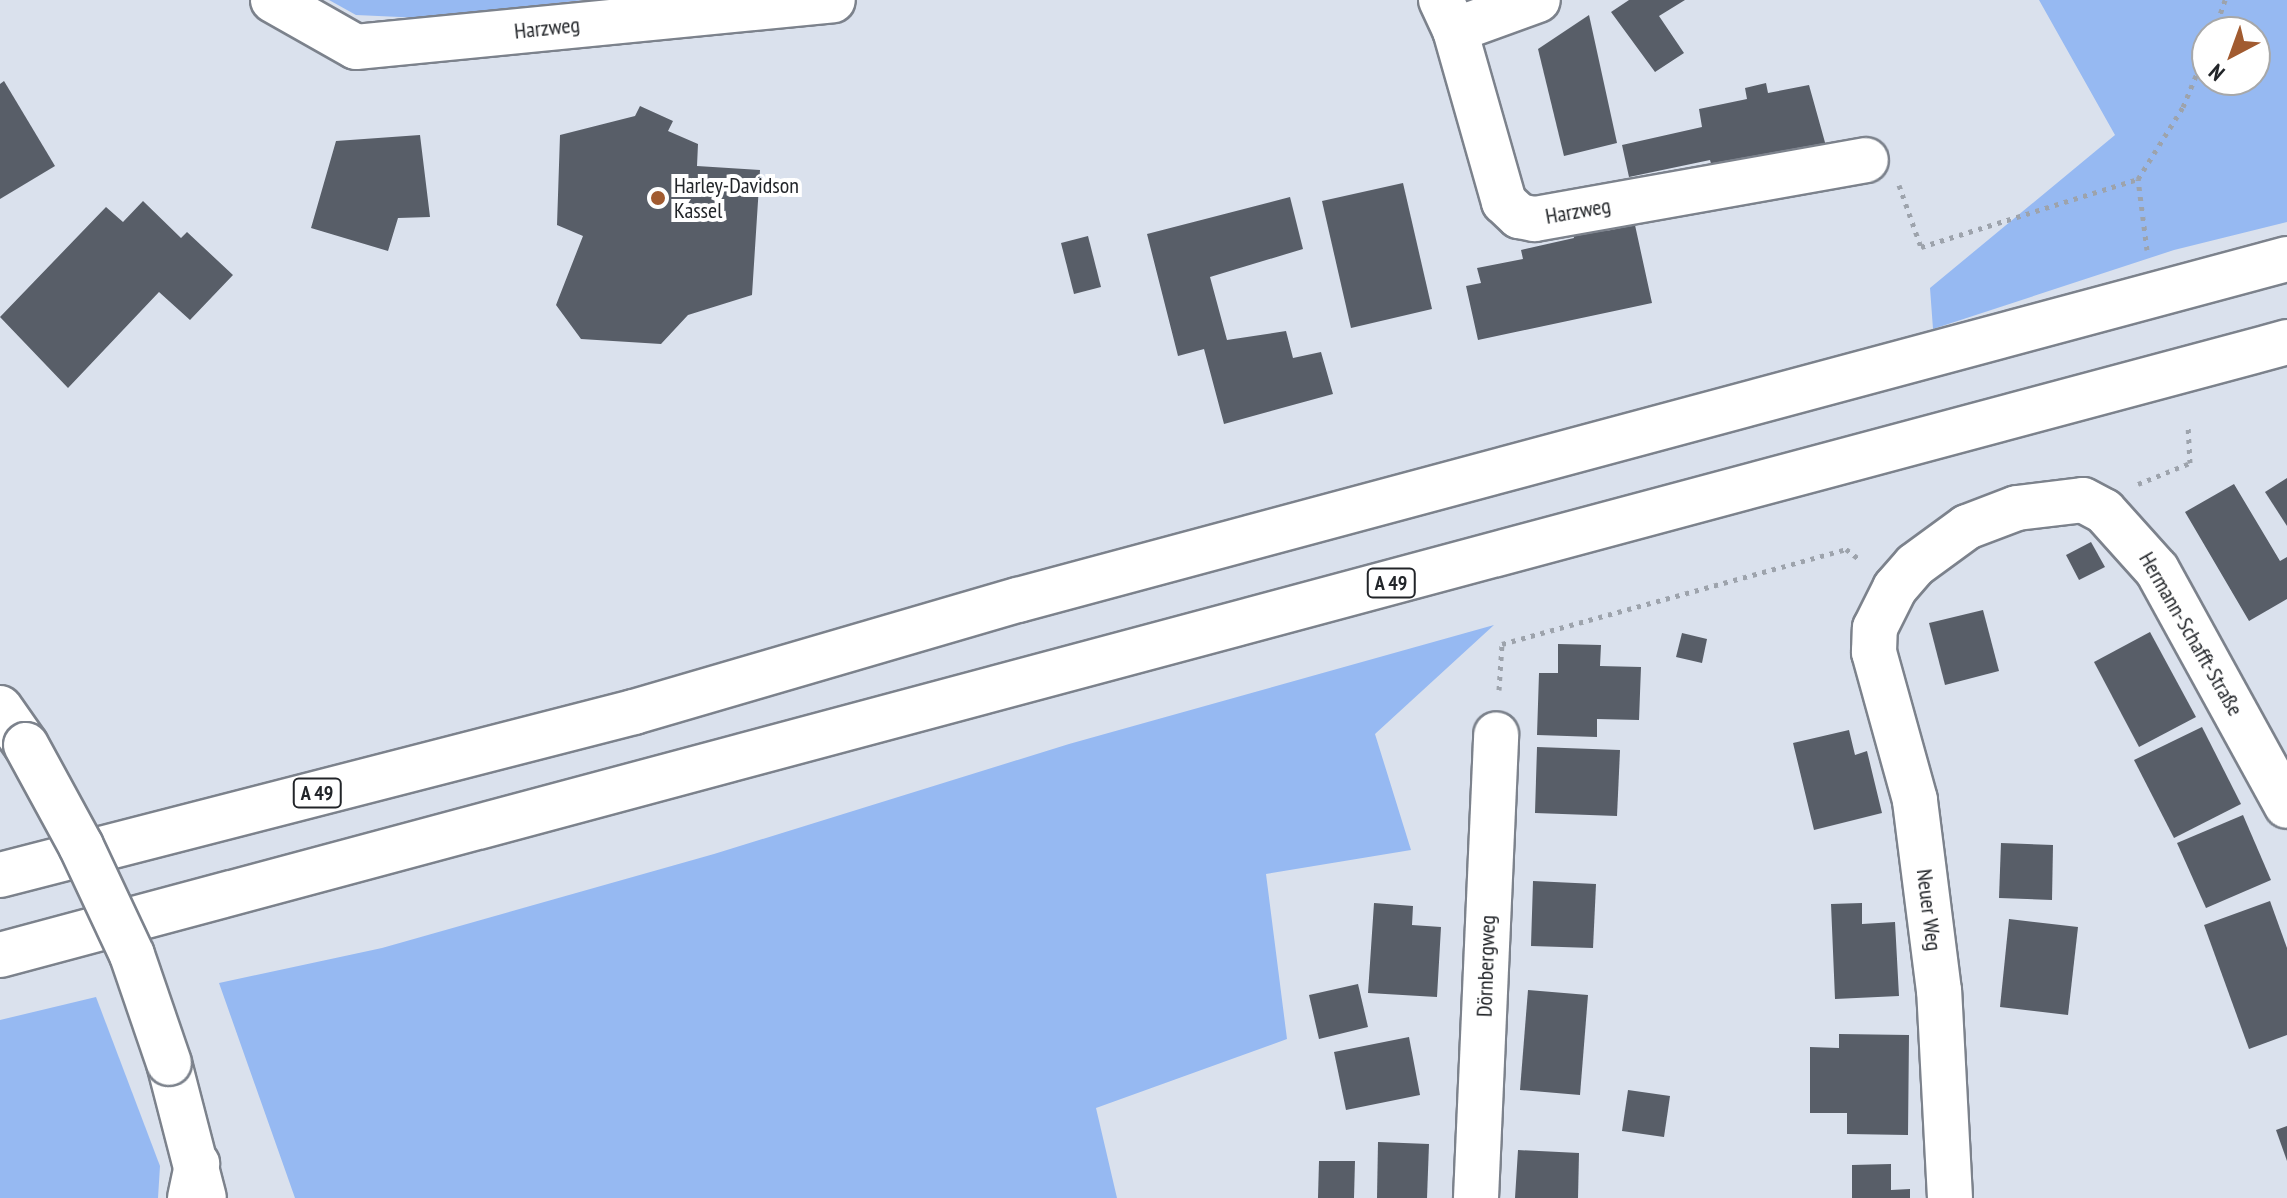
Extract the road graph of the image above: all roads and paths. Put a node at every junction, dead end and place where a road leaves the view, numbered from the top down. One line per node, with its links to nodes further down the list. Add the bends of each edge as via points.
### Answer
1 (273, 0): 2 (main road, Harzweg, via 356,47)
2 (833, 0)
3 (1538, 0): 4 (main road)
4 (1448, 15): 6 (main road, Harzweg, via 1504,202 1519,216 1535,219)
5 (2191, 88): 7 (path)
6 (1866, 160): 7 (path, via 1900,185 1921,247)
7 (2138, 179): 8 (path)
8 (2147, 256)
9 (2287, 259): 18 (main road, A 49, via 1018,600 634,712)
10 (2287, 342): 19 (main road, A 49)
11 (2188, 428): 12 (path, via 2190,463)
12 (2139, 482)
13 (1895, 588): 14 (main road, Hermann-Schafft-Straße); 16 (path, via 1846,549 1502,644); 17 (main road, Hermann-Schafft-Straße, via 1937,546 1967,527 2017,508 2083,500 2104,511 2157,570)
14 (1875, 628): 22 (main road, Neuer Weg, via 1874,652 1915,800 1939,991)
15 (0, 708): 20 (main road, bridge, via 81,846 132,955 169,1063)
16 (1496, 734): 21 (main road, Dörnbergweg)
17 (2287, 806)
18 (0, 875)
19 (0, 955)
20 (197, 1187)
21 (1476, 1198)
22 (1950, 1198)

